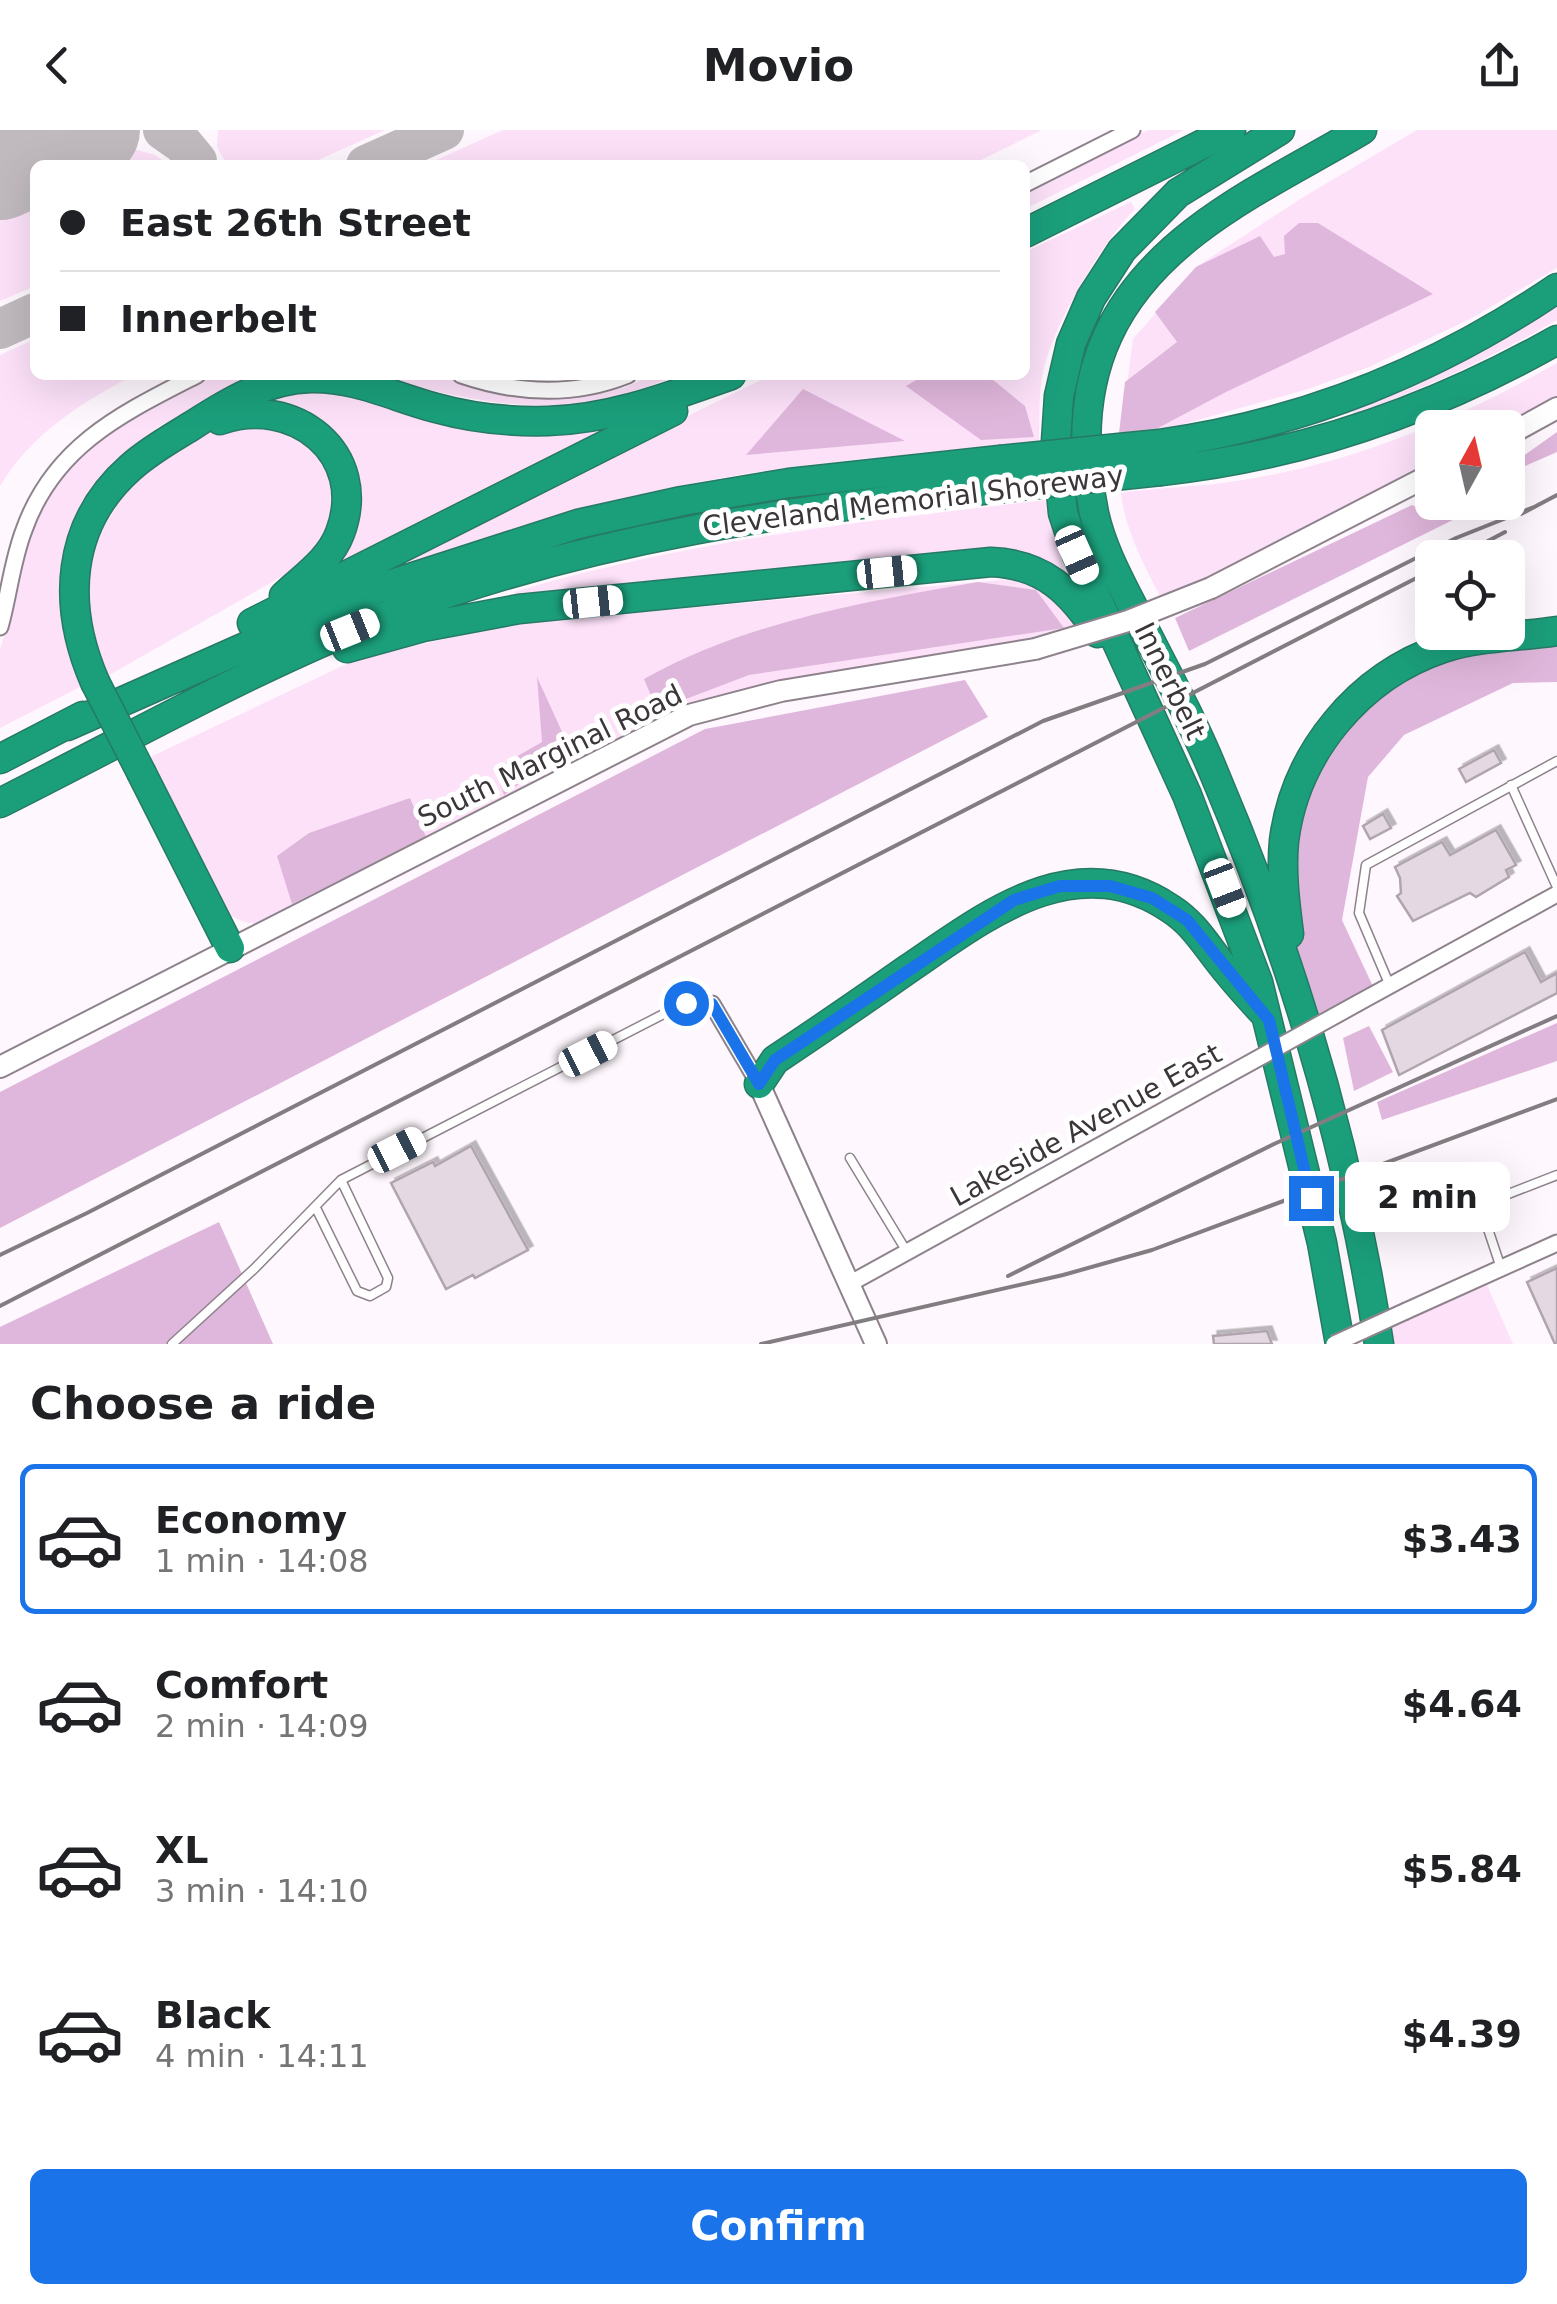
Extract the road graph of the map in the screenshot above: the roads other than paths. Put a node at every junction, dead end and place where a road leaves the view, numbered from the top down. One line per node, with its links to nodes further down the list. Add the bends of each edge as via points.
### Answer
1 (1132, 130): 5 (street)
2 (1231, 130): 6 (highway)
3 (1280, 130): 28 (highway, Innerbelt, via 1178,193 1138,230 1091,298 1064,370 1056,441 1063,512)
4 (1362, 130): 36 (highway, Innerbelt, via 1206,223 1157,262 1107,337 1087,413 1087,464 1103,543 1211,764)
5 (1030, 181)
6 (1030, 230)
7 (1557, 288): 19 (highway, via 1464,345 1367,390)
8 (1557, 340): 19 (highway, Cleveland Memorial Shoreway, via 1444,397 1349,433 1272,454)
9 (187, 380): 23 (street, via 113,419 60,467 24,527)
10 (293, 380): 18 (highway, via 242,396)
11 (324, 380): 14 (highway, via 349,381 464,414 534,421 625,411)
12 (478, 380): 13 (street, via 539,391)
13 (610, 380)
14 (716, 380)
15 (734, 380): 22 (highway)
16 (1557, 408): 17 (street)
17 (1525, 426)
18 (169, 440): 22 (highway, via 229,416 270,413 307,426 335,457 346,493 340,536 320,564); 35 (highway, bridge, via 111,488 92,519 80,550 74,612 95,682)
19 (1160, 458): 20 (highway, bridge)
20 (1001, 474): 27 (highway, Cleveland Memorial Shoreway, via 601,548 399,610); 29 (highway, via 789,483 578,524 376,589)
21 (1415, 483): 35 (street, South Marginal Road, bridge, via 1211,588 1128,621 1035,649 781,691 689,715)
22 (252, 623): 29 (highway)
23 (0, 627)
24 (1557, 630): 25 (highway)
25 (1526, 636): 26 (highway); 36 (highway, via 1461,642 1408,662 1353,704 1322,741 1295,796 1284,840)
26 (1557, 640)
27 (255, 676): 28 (highway, via 423,627 504,612 1003,562 1037,570 1067,592); 33 (highway, Cleveland Memorial Shoreway)
28 (1152, 719): 39 (highway, Innerbelt, via 1218,869)
29 (67, 726): 30 (highway)
30 (0, 759)
31 (1557, 761): 32 (lane)
32 (1511, 785): 34 (lane); 37 (lane, via 1366,865 1360,913)
33 (8, 801)
34 (1557, 891): 37 (street, Lakeside Avenue East)
35 (230, 948): 40 (street, South Marginal Road)
36 (1294, 985): 53 (highway, Innerbelt, via 1344,1157)
37 (1390, 986): 47 (street, Lakeside Avenue East, bridge)
38 (712, 1004): 41 (street); 44 (lane, via 686,1003)
39 (1269, 1020): 41 (highway, via 1170,908 1123,888 1060,886 992,912 775,1060); 52 (highway, Innerbelt, via 1322,1243)
40 (0, 1067)
41 (759, 1084): 49 (street)
42 (850, 1158): 47 (lane)
43 (1557, 1175): 48 (lane, via 1480,1204)
44 (341, 1180): 45 (lane); 45 (lane, via 386,1286 370,1296 357,1291)
45 (316, 1208): 50 (lane)
46 (1557, 1243): 48 (street)
47 (908, 1252): 49 (street, Lakeside Avenue East)
48 (1500, 1268): 52 (street, bridge)
49 (850, 1284): 51 (street)
50 (172, 1344)
51 (876, 1344)
52 (1337, 1344)
53 (1379, 1344)

